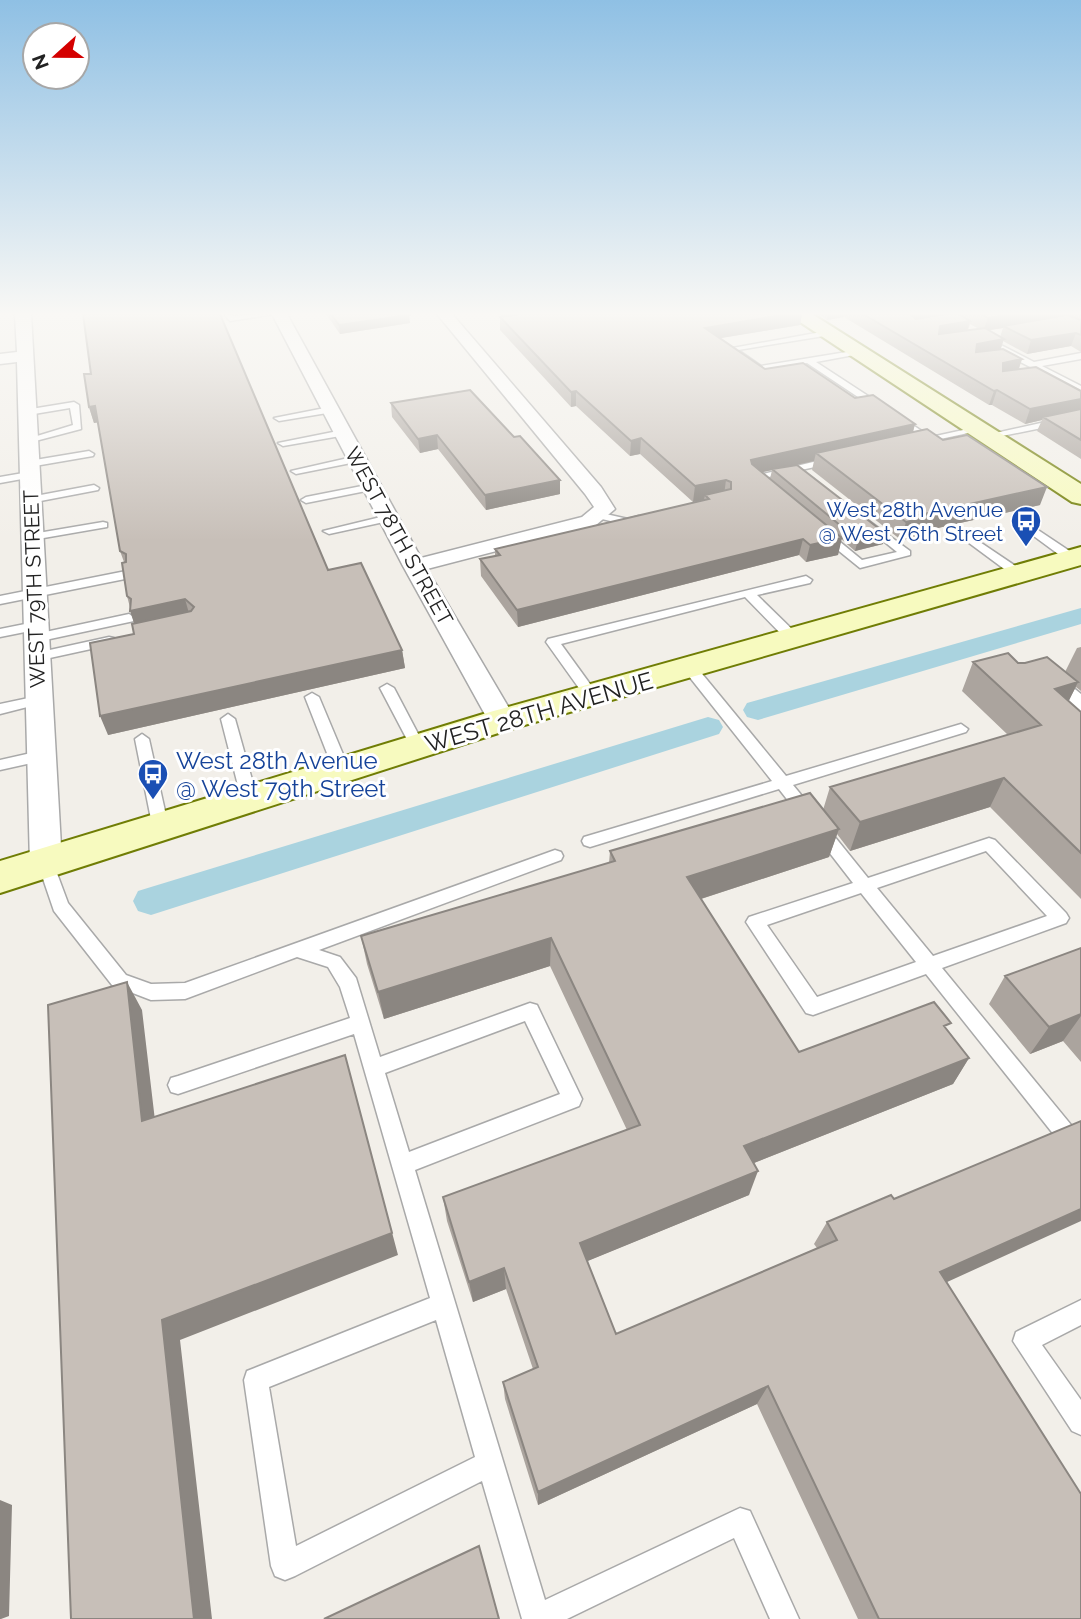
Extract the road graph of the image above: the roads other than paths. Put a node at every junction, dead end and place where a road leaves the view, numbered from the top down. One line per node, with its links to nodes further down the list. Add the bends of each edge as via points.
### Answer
1 (27, 390): 7 (street, WEST 79TH STREET)
2 (319, 390): 6 (street, WEST 78TH STREET)
3 (508, 390): 29 (street, via 594,491 605,509)
4 (853, 390): 12 (lane)
5 (914, 390): 11 (main road)
6 (330, 410): 9 (lane); 10 (street, WEST 78TH STREET)
7 (27, 412): 18 (street, WEST 79TH STREET); 18 (lane, via 74,405 78,427)
8 (1081, 417): 11 (lane)
9 (279, 418)
10 (343, 433): 13 (lane); 17 (street, WEST 78TH STREET)
11 (982, 433): 12 (lane); 26 (main road)
12 (929, 440): 14 (lane)
13 (284, 443)
14 (903, 446)
15 (89, 454): 18 (lane)
16 (851, 457): 19 (lane)
17 (357, 459): 20 (lane); 23 (street, WEST 78TH STREET)
18 (29, 460): 22 (lane); 27 (street, WEST 79TH STREET)
19 (798, 468): 21 (lane); 25 (lane, via 756,477)
20 (296, 471)
21 (809, 476)
22 (0, 480)
23 (372, 487): 28 (lane); 31 (street, WEST 78TH STREET)
24 (94, 488): 27 (lane)
25 (777, 494)
26 (1081, 496)
27 (30, 500): 38 (street, WEST 79TH STREET)
28 (306, 500)
29 (597, 515): 30 (lane, via 628,522); 40 (street, via 589,522)
30 (655, 516)
31 (389, 518): 36 (lane); 40 (street, WEST 78TH STREET)
32 (863, 519): 35 (lane, via 906,553 860,564)
33 (1020, 521): 39 (lane)
34 (103, 525): 38 (lane)
35 (818, 529)
36 (328, 531)
37 (965, 535): 41 (lane)
38 (32, 537): 44 (street, WEST 79TH STREET)
39 (1077, 558): 41 (main road, WEST 28TH AVENUE)
40 (414, 566): 61 (street, WEST 78TH STREET)
41 (1020, 574): 50 (main road, WEST 28TH AVENUE)
42 (126, 575): 44 (lane)
43 (806, 580): 45 (lane)
44 (34, 593): 46 (lane); 51 (street, WEST 79TH STREET)
45 (748, 593): 50 (lane); 55 (lane, via 554,642)
46 (0, 600)
47 (129, 618): 51 (lane)
48 (0, 633): 51 (lane)
49 (127, 638): 51 (lane)
50 (793, 638): 52 (main road, WEST 28TH AVENUE)
51 (36, 640): 57 (street, WEST 79TH STREET)
52 (689, 667): 55 (main road, WEST 28TH AVENUE); 68 (lane)
53 (1046, 679): 58 (street)
54 (387, 688): 64 (lane)
55 (591, 695): 61 (main road, WEST 28TH AVENUE)
56 (312, 697): 67 (lane)
57 (38, 700): 59 (lane); 65 (street, WEST 79TH STREET)
58 (1081, 708)
59 (0, 709)
60 (229, 719): 69 (lane)
61 (502, 720): 64 (main road, WEST 28TH AVENUE)
62 (961, 729): 68 (lane)
63 (142, 739): 70 (lane)
64 (418, 747): 67 (main road, WEST 28TH AVENUE)
65 (40, 756): 66 (lane); 73 (street, WEST 79TH STREET)
66 (0, 765)
67 (342, 771): 69 (main road, WEST 28TH AVENUE)
68 (783, 783): 71 (lane); 75 (lane)
69 (250, 801): 70 (main road, WEST 28TH AVENUE)
70 (161, 829): 73 (main road, WEST 28TH AVENUE)
71 (590, 841)
72 (555, 856): 76 (lane)
73 (46, 864): 74 (main road, WEST 28TH AVENUE); 76 (lane, via 60,906 119,980 151,992 185,991)
74 (0, 877)
75 (865, 885): 77 (lane); 77 (lane, via 755,922 813,1007); 77 (lane, via 989,844 1059,918)
76 (297, 950): 78 (lane, via 334,962 349,984)
77 (929, 965): 81 (lane)
78 (361, 1023): 79 (lane); 80 (lane)
79 (374, 1068): 82 (lane); 82 (lane, via 530,1011 572,1099)
80 (178, 1085)
81 (1081, 1153)
82 (402, 1165): 83 (lane)
83 (443, 1305): 86 (lane); 86 (lane, via 256,1380 285,1566)
84 (1081, 1312): 85 (lane, via 1025,1341)
85 (1081, 1422)
86 (490, 1463): 87 (lane, via 536,1619 740,1521)
87 (785, 1619)

